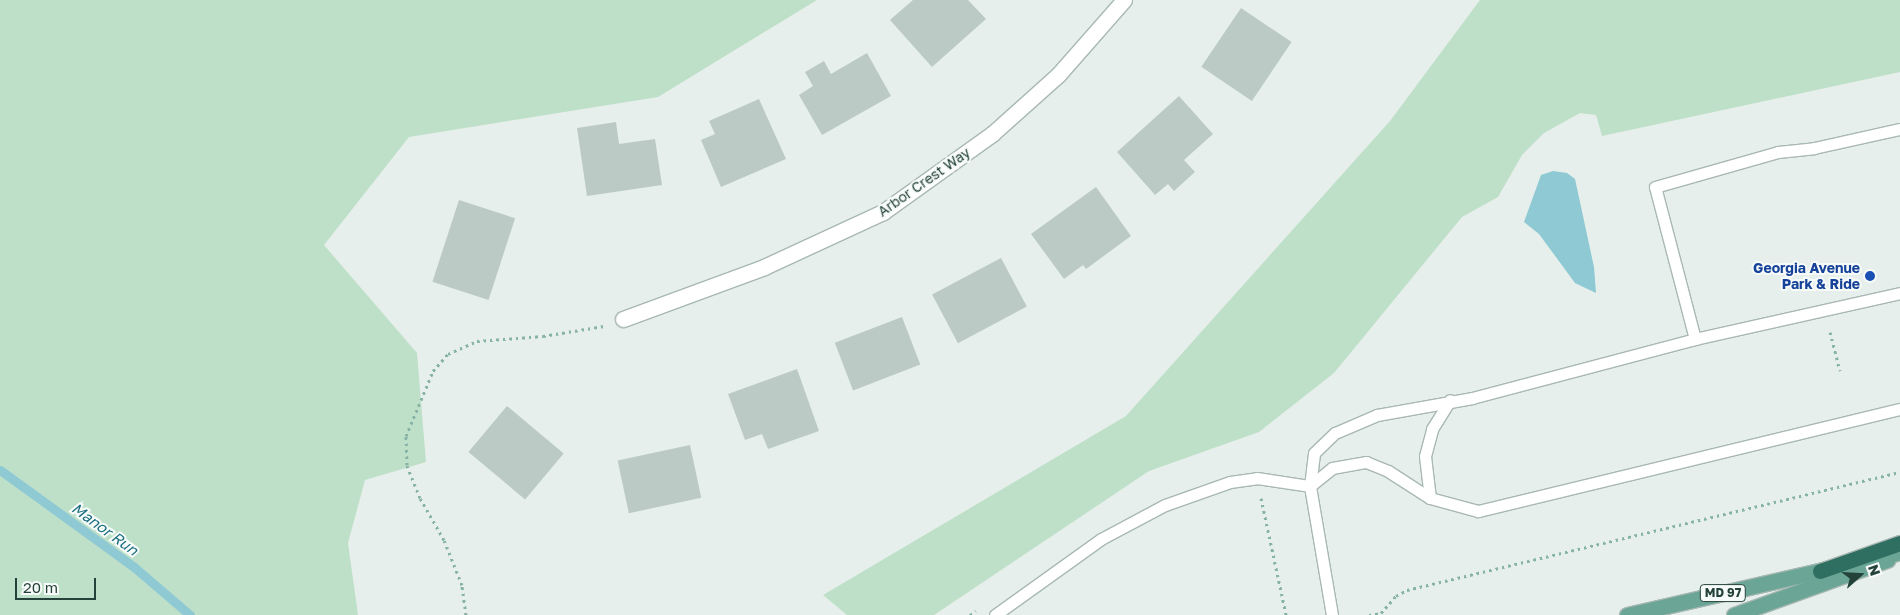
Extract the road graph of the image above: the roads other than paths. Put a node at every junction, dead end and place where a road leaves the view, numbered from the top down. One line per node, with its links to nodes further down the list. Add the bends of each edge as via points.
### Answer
1 (1124, 0): 4 (street, Arbor Crest Way, via 1058,75 992,134 883,212 764,267)
2 (1900, 128): 5 (lane, via 1750,159 1655,187)
3 (1900, 293): 5 (lane)
4 (623, 319)
5 (1695, 339): 6 (lane, via 1472,398)
6 (1450, 400): 8 (lane, via 1377,415 1335,433 1314,453); 9 (lane, via 1432,429 1425,456)
7 (1900, 409): 9 (lane, via 1478,511)
8 (1310, 486): 9 (lane, via 1332,468 1366,462); 13 (lane, via 1257,478 1230,482 1165,505 1101,539); 14 (lane)
9 (1430, 498)
10 (1900, 543): 12 (highway)
11 (1900, 553): 12 (main road, MD 97); 16 (main road)
12 (1820, 571): 15 (main road, MD 97)
13 (995, 615)
14 (1332, 615)
15 (1627, 615)
16 (1734, 615)

